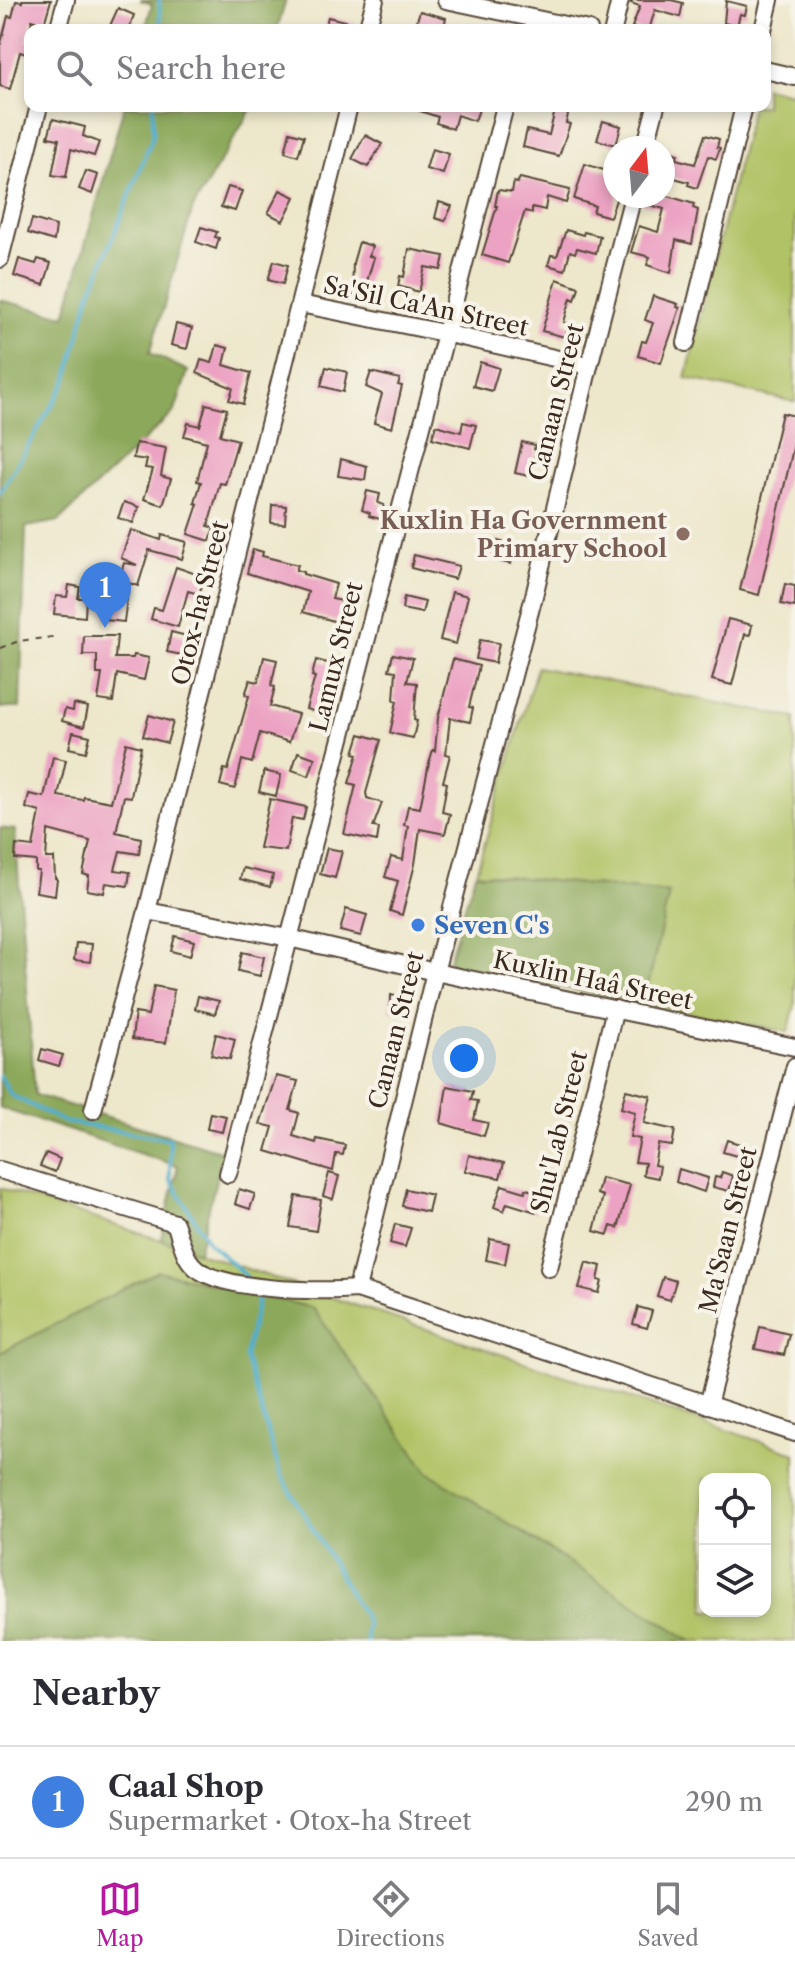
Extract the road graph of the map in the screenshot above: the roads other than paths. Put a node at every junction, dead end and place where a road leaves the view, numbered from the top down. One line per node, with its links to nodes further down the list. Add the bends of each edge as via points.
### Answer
1 (66, 0): 8 (street)
2 (375, 0): 9 (street)
3 (446, 0): 6 (street)
4 (620, 0): 10 (street)
5 (770, 0): 11 (street)
6 (471, 2): 7 (street)
7 (527, 23)
8 (60, 24)
9 (369, 24)
10 (614, 24)
11 (764, 24)
12 (771, 71): 13 (street)
13 (795, 77)
14 (37, 112): 21 (street)
15 (348, 112): 22 (street, Otox-ha Street)
16 (503, 112): 23 (street, Lamux Street)
17 (654, 112): 19 (street)
18 (743, 112): 24 (street)
19 (648, 136)
20 (630, 208): 25 (street, Canaan Street)
21 (0, 259)
22 (300, 304): 23 (street, Sa'Sil Ca'An Street); 26 (street, Otox-ha Street)
23 (444, 333): 25 (street, Sa'Sil Ca'An Street); 27 (street, Lamux Street)
24 (686, 343)
25 (589, 366): 28 (street, Canaan Street)
26 (147, 911): 27 (street, Kuxlin Haâ Street); 32 (street, Otox-ha Street)
27 (289, 938): 28 (street, Kuxlin Haâ Street); 34 (street, Lamux Street)
28 (435, 972): 29 (street, Kuxlin Haâ Street); 36 (street, Canaan Street)
29 (615, 1009): 30 (street, Kuxlin Haâ Street); 35 (street, Shu'Lab Street)
30 (795, 1047)
31 (795, 1066): 37 (street, Ma'Saan Street)
32 (93, 1110)
33 (0, 1170): 36 (street, via 175,1223 190,1262 220,1279 291,1291)
34 (228, 1174)
35 (549, 1268)
36 (357, 1289): 37 (street)
37 (708, 1405): 38 (street)
38 (795, 1433)

